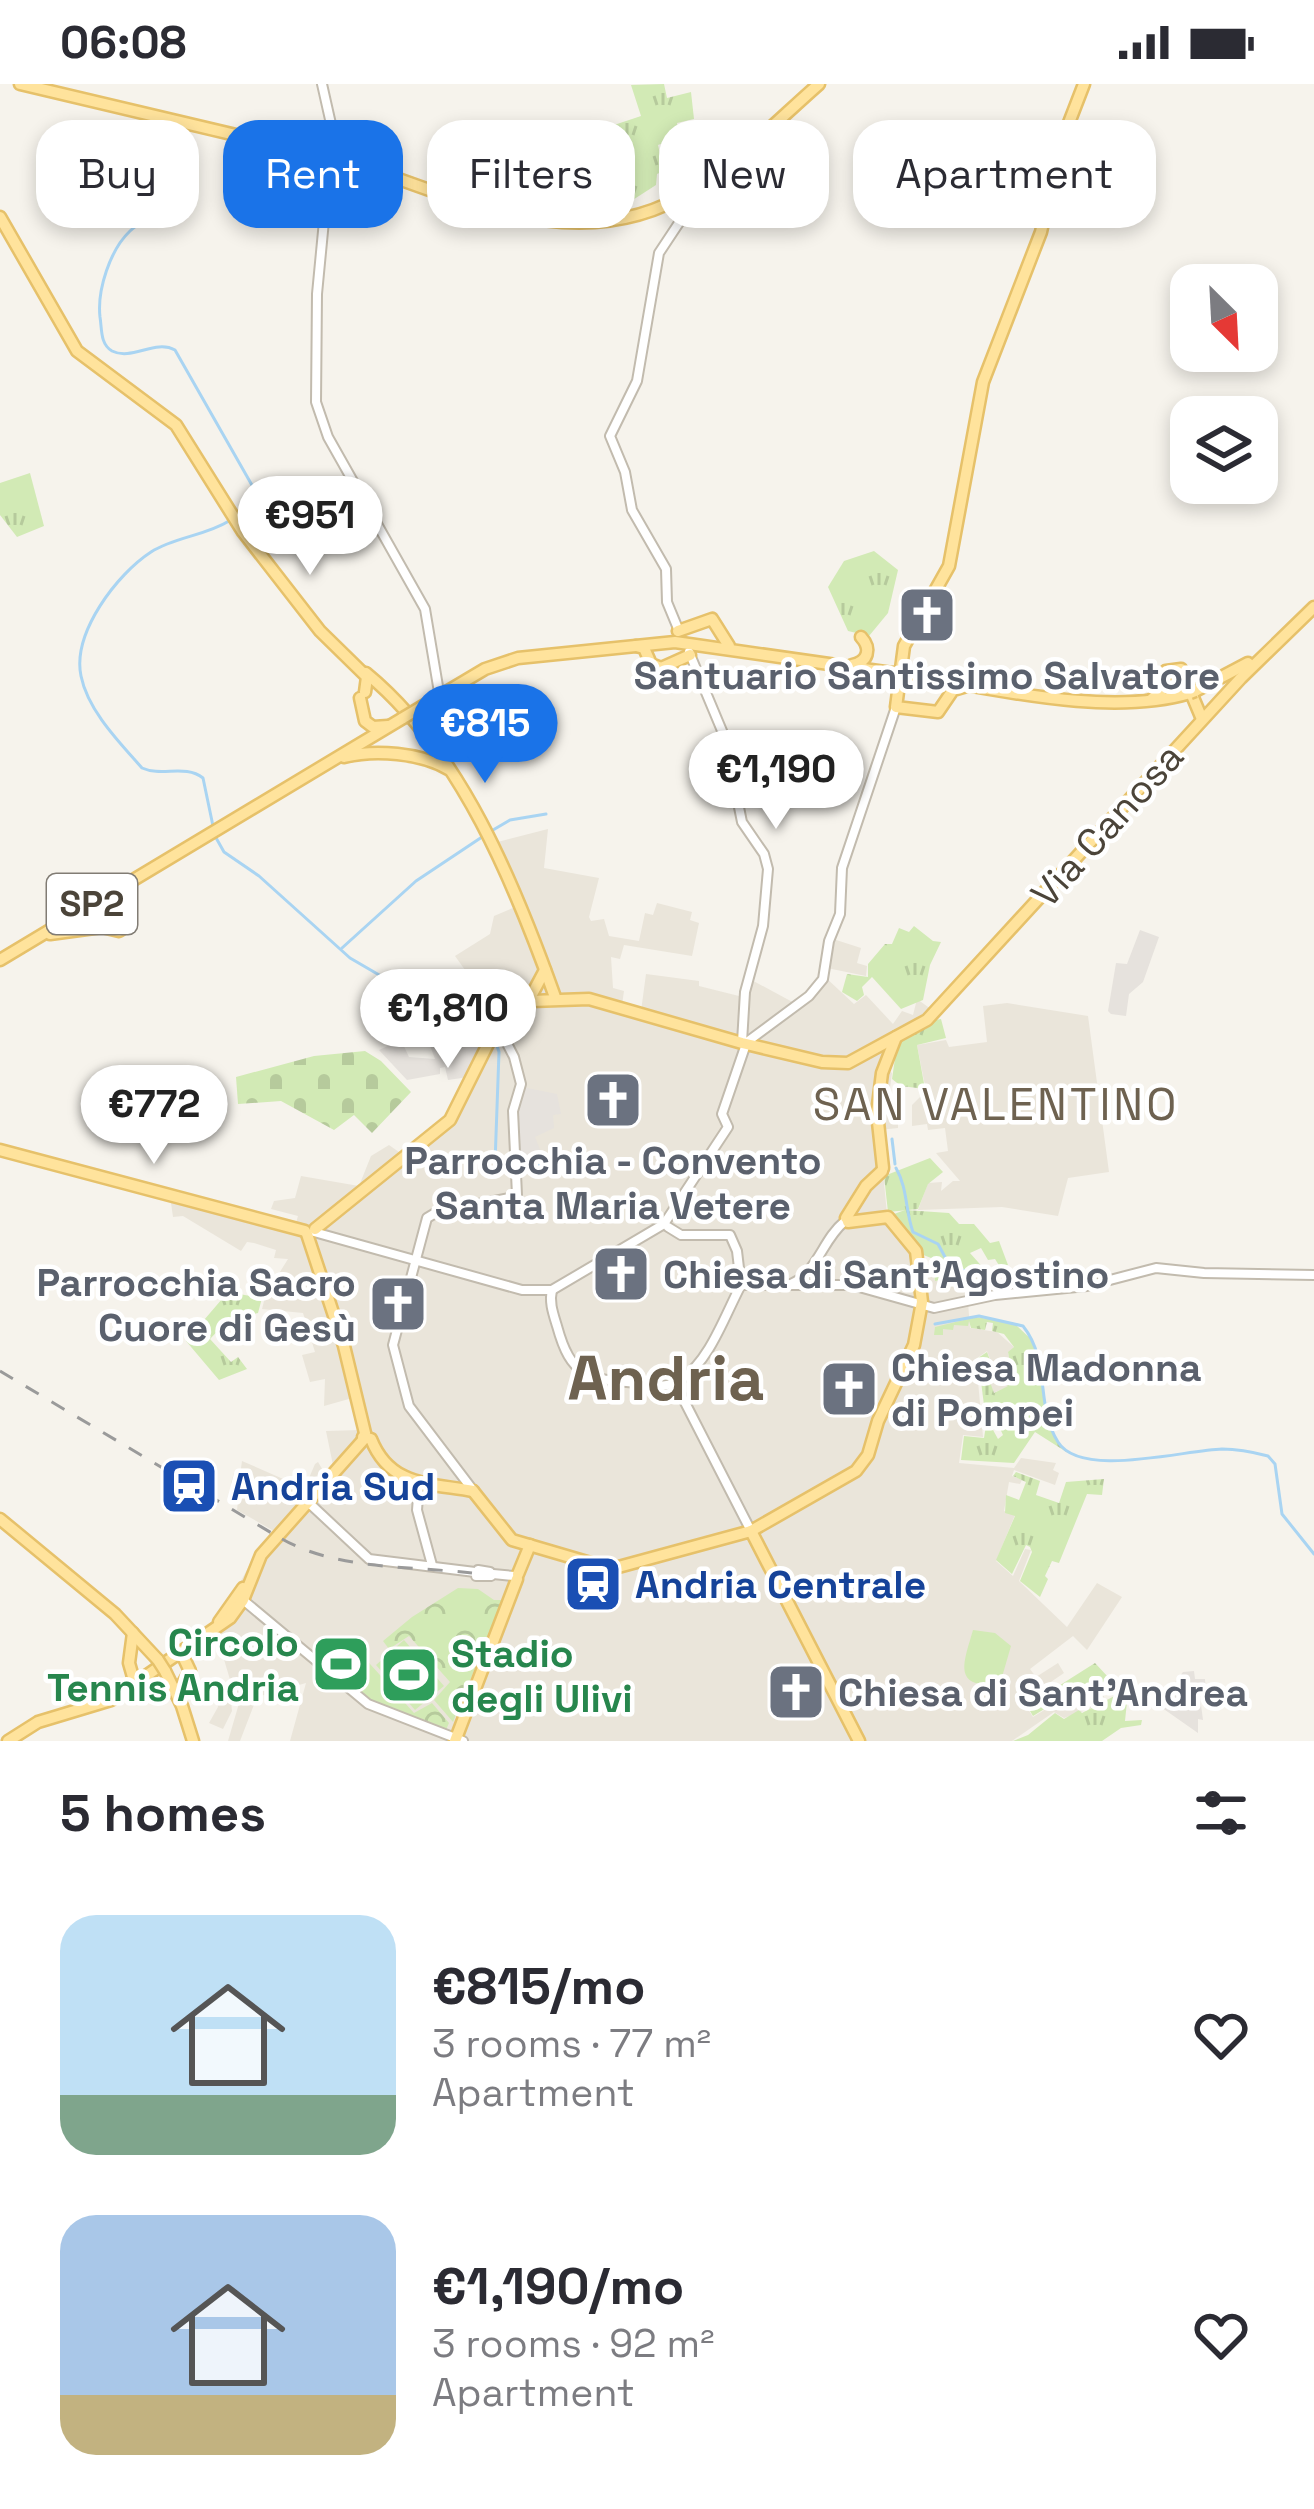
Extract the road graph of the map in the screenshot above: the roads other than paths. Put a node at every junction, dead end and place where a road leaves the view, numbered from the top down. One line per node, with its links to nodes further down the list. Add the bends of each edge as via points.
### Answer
1 (20, 84): 7 (main road)
2 (322, 84): 5 (street)
3 (820, 84): 6 (main road)
4 (1084, 84): 30 (main road, via 1041,232 983,382 950,566 904,646)
5 (329, 120)
6 (777, 120)
7 (223, 131)
8 (403, 182): 9 (main road, via 578,225)
9 (659, 204)
10 (0, 217): 28 (main road, via 77,351 176,425 234,518 320,631 367,677)
11 (323, 228): 35 (street, via 316,402 425,609 443,716)
12 (675, 228): 17 (street, via 659,253 638,381 610,433 630,504 666,569 668,602)
13 (1314, 597): 31 (main road, SP2)
14 (1314, 607): 31 (main road, Via Canosa, via 1218,702)
15 (721, 633): 17 (main road, via 712,619); 18 (main road); 20 (main road)
16 (663, 643): 18 (main road, SP2); 19 (main road, SP2); 21 (main road)
17 (685, 643): 21 (main road, via 661,668); 45 (street, via 725,738 742,822 768,869 745,992)
18 (705, 644): 20 (main road, SP2)
19 (633, 645): 21 (main road); 32 (main road, SP2, bridge, via 494,665)
20 (732, 648): 22 (main road, SP2)
21 (649, 656)
22 (849, 666): 23 (main road, SP2); 23 (main road, via 861,663 869,646 870,664)
23 (891, 673): 24 (main road, SP2)
24 (931, 679): 26 (main road, SP2); 27 (main road)
25 (1162, 684): 29 (main road); 31 (main road); 31 (main road, via 1166,671 1181,669)
26 (970, 685): 27 (main road); 29 (main road, SP2)
27 (947, 701): 30 (main road, via 936,712)
28 (362, 702): 32 (main road, via 374,727); 33 (main road, via 366,734); 35 (main road, via 377,687 386,691)
29 (1142, 703): 31 (main road, SP2)
30 (896, 707): 45 (street, via 842,868 840,914 820,983)
31 (1195, 707): 44 (main road, Via Canosa, via 939,1008)
32 (391, 725): 33 (main road, SP2); 34 (main road)
33 (352, 748): 36 (main road, SP2)
34 (383, 752): 35 (main road); 36 (main road, via 347,756)
35 (436, 759): 40 (main road, via 485,835)
36 (306, 776): 37 (main road, SP2)
37 (63, 926): 38 (main road); 39 (main road, SP2)
38 (122, 928)
39 (0, 960)
40 (545, 970): 41 (main road); 42 (main road)
41 (554, 996): 42 (main road); 43 (main road, via 526,1003); 45 (main road)
42 (529, 1000): 43 (main road)
43 (491, 1036): 49 (main road, via 450,1120); 50 (street, via 520,1077 516,1196 431,1214)
44 (896, 1037): 45 (main road, Via Canosa, via 848,1063); 47 (main road, via 877,1113 882,1172)
45 (744, 1044): 48 (street, via 722,1114 728,1127)
46 (0, 1150): 49 (main road)
47 (848, 1220): 53 (street, via 805,1276); 55 (main road, via 887,1216 916,1251)
48 (663, 1226): 52 (street, via 734,1238); 54 (street)
49 (308, 1230): 50 (street); 57 (main road)
50 (416, 1261): 54 (street); 59 (street, via 393,1345 409,1406)
51 (1314, 1275): 55 (street, via 1156,1268 1087,1286)
52 (740, 1285): 53 (street); 56 (street, via 705,1354)
53 (784, 1286): 55 (street, via 852,1285)
54 (549, 1292): 56 (street, via 568,1361 595,1377)
55 (922, 1305): 62 (main road, via 914,1346 858,1470)
56 (675, 1383): 62 (street)
57 (366, 1437): 58 (main road, via 397,1478); 60 (main road)
58 (419, 1485): 59 (main road); 64 (street)
59 (469, 1488): 63 (main road, via 509,1538)
60 (308, 1502): 64 (street, via 369,1559); 66 (main road, via 261,1555)
61 (0, 1519): 67 (main road)
62 (751, 1531): 63 (main road, via 615,1569); 75 (main road)
63 (530, 1545): 65 (main road)
64 (432, 1565): 65 (street)
65 (516, 1576): 72 (main road)
66 (243, 1599): 68 (main road); 72 (street, via 364,1701)
67 (128, 1626): 69 (main road); 70 (main road)
68 (185, 1662): 69 (main road); 69 (main road, via 176,1678); 71 (main road)
69 (161, 1666): 70 (main road); 70 (main road, via 143,1653); 71 (main road)
70 (132, 1674): 73 (main road, via 123,1692 100,1705 38,1721)
71 (180, 1700): 74 (main road)
72 (458, 1740)
73 (8, 1741)
74 (193, 1741)
75 (859, 1741)

